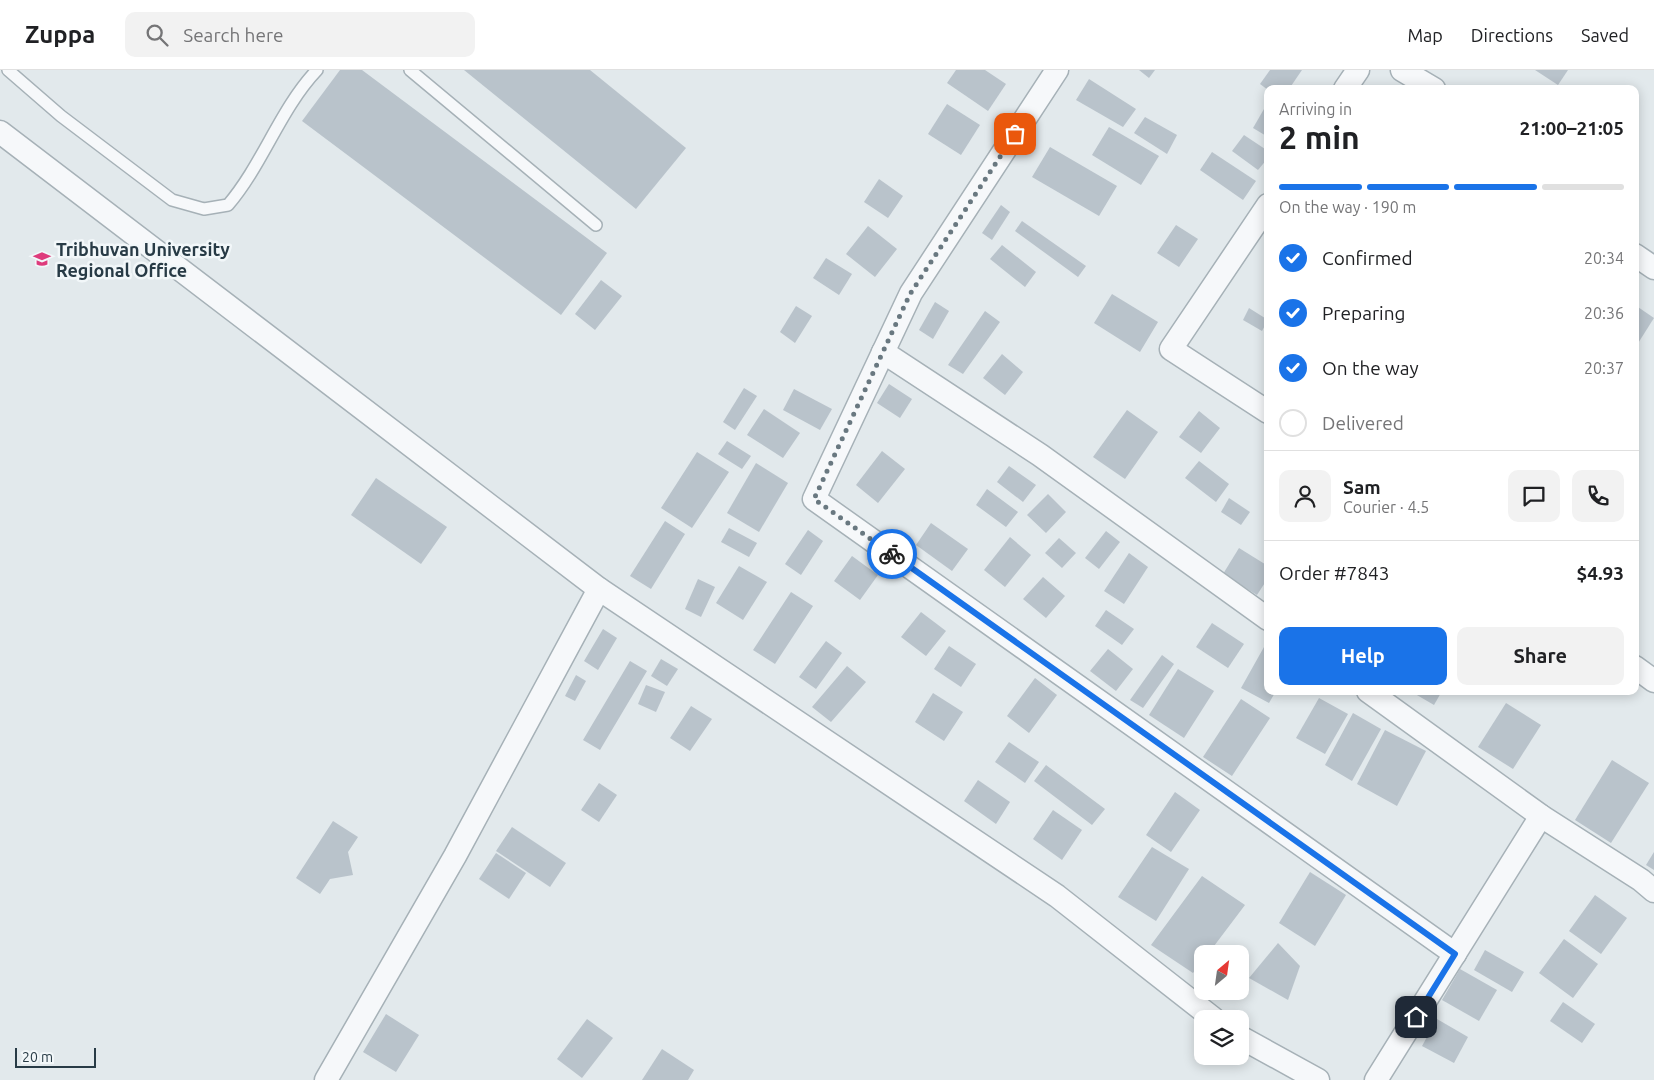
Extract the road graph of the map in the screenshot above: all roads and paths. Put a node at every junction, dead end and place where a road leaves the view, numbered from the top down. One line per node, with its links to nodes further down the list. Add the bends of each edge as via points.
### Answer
1 (8, 70): 2 (lane, via 60,116 172,200 204,209 228,205 245,185 303,84)
2 (317, 70)
3 (410, 70): 11 (lane)
4 (1057, 70): 14 (street, via 910,294)
5 (1358, 70): 7 (street)
6 (1402, 70): 8 (street)
7 (1348, 85)
8 (1427, 85)
9 (0, 132): 16 (street)
10 (1264, 213): 15 (street, via 1171,349)
11 (596, 224)
12 (1639, 258): 13 (street)
13 (1654, 268)
14 (883, 352): 17 (street, via 1040,455); 23 (street, via 814,499)
15 (1264, 409)
16 (599, 589): 24 (street, via 1057,896); 26 (street, via 455,856)
17 (1264, 616)
18 (1639, 670): 19 (street)
19 (1654, 681)
20 (1374, 695): 21 (street)
21 (1541, 816): 22 (street); 23 (street)
22 (1654, 891)
23 (1455, 954): 28 (street)
24 (1203, 1010)
25 (1249, 1042): 27 (street)
26 (326, 1080)
27 (1318, 1080)
28 (1376, 1080)

